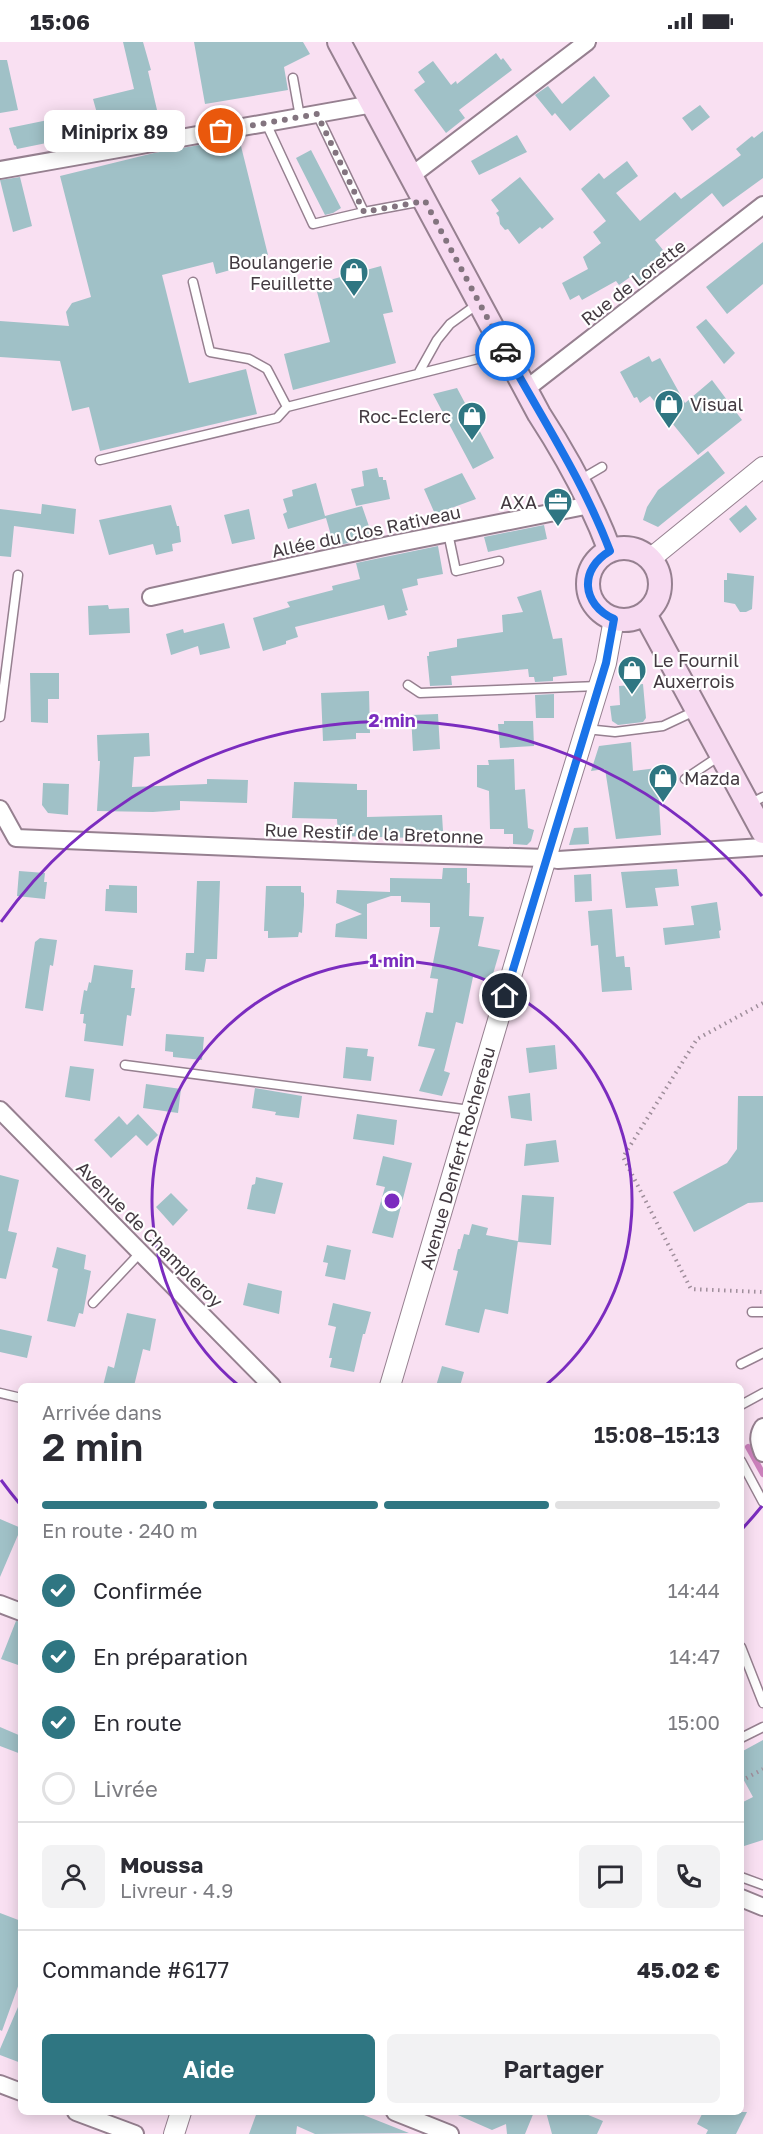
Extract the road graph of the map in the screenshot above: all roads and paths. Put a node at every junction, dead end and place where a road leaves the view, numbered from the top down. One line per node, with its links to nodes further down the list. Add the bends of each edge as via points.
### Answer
1 (339, 42): 4 (main road)
2 (587, 42): 8 (street)
3 (293, 78): 5 (lane)
4 (373, 104): 5 (street); 8 (main road)
5 (308, 116): 6 (street); 11 (lane)
6 (266, 123): 7 (street); 11 (lane, via 314,224)
7 (0, 170)
8 (411, 176): 9 (main road)
9 (425, 201): 11 (lane); 13 (main road)
10 (763, 205): 16 (street, Rue de Lorette)
11 (364, 212)
12 (193, 282): 17 (lane, via 210,352 249,359 267,369)
13 (479, 303): 14 (main road); 15 (lane, via 450,324)
14 (506, 352): 15 (lane); 16 (main road)
15 (418, 374): 17 (lane)
16 (526, 389): 21 (main road)
17 (287, 407): 18 (lane, via 277,418)
18 (100, 460)
19 (763, 466): 25 (street)
20 (602, 467): 21 (lane)
21 (578, 481): 22 (main road)
22 (590, 505): 23 (street, Allée du Clos Rativeau); 24 (main road)
23 (448, 533): 26 (lane, via 456,570); 28 (street, Allée du Clos Rativeau)
24 (610, 551): 25 (main road, via 627,548); 30 (main road, via 593,565 588,586 596,607)
25 (650, 558): 29 (main road, via 658,569 660,594)
26 (499, 561)
27 (18, 575): 34 (lane)
28 (151, 597)
29 (645, 614): 30 (main road, via 625,621); 33 (main road)
30 (614, 619): 32 (street, Avenue Denfert Rochereau)
31 (408, 685): 32 (lane, via 420,693)
32 (599, 686): 35 (street, Avenue Denfert Rochereau)
33 (697, 710): 35 (lane, via 663,726 615,732); 36 (main road)
34 (0, 717)
35 (586, 729): 42 (street, Avenue Denfert Rochereau)
36 (721, 754): 37 (lane); 38 (main road)
37 (685, 779)
38 (756, 801): 40 (main road)
39 (0, 809): 42 (street, Rue Restif de la Bretonne, via 16,838)
40 (763, 832)
41 (763, 847): 42 (street, Rue Restif de la Bretonne)
42 (546, 858): 46 (street, Avenue Denfert Rochereau)
43 (763, 1003): 48 (path, via 697,1039 623,1157 691,1289)
44 (125, 1065): 46 (lane)
45 (0, 1110): 47 (street, Avenue de Champleroy)
46 (471, 1110): 55 (street, Avenue Denfert Rochereau)
47 (140, 1253): 49 (lane); 54 (street, Avenue de Champleroy)
48 (763, 1292)
49 (93, 1303)
50 (752, 1312): 51 (lane)
51 (763, 1312)
52 (763, 1353): 53 (lane)
53 (741, 1364)
54 (269, 1383)
55 (391, 1383)
56 (0, 1393): 58 (lane)
57 (763, 1393): 59 (lane)
58 (18, 1397)
59 (744, 1403)
60 (763, 1427): 61 (street, via 759,1442)
61 (763, 1453)
62 (744, 1467): 63 (lane)
63 (763, 1502)
64 (0, 1604): 65 (street)
65 (18, 1611)
66 (744, 1655): 67 (lane)
67 (763, 1703)
68 (763, 1726): 69 (lane)
69 (744, 1736)
70 (763, 1769): 71 (path)
71 (744, 1779)
72 (744, 1878): 73 (lane)
73 (763, 1885)
74 (744, 1899): 75 (street)
75 (763, 1907)
76 (0, 2084): 77 (street)
77 (18, 2091)
78 (84, 2115): 81 (street)
79 (180, 2115): 82 (street)
80 (402, 2115): 83 (street)
81 (135, 2134)
82 (174, 2134)
83 (450, 2134)

